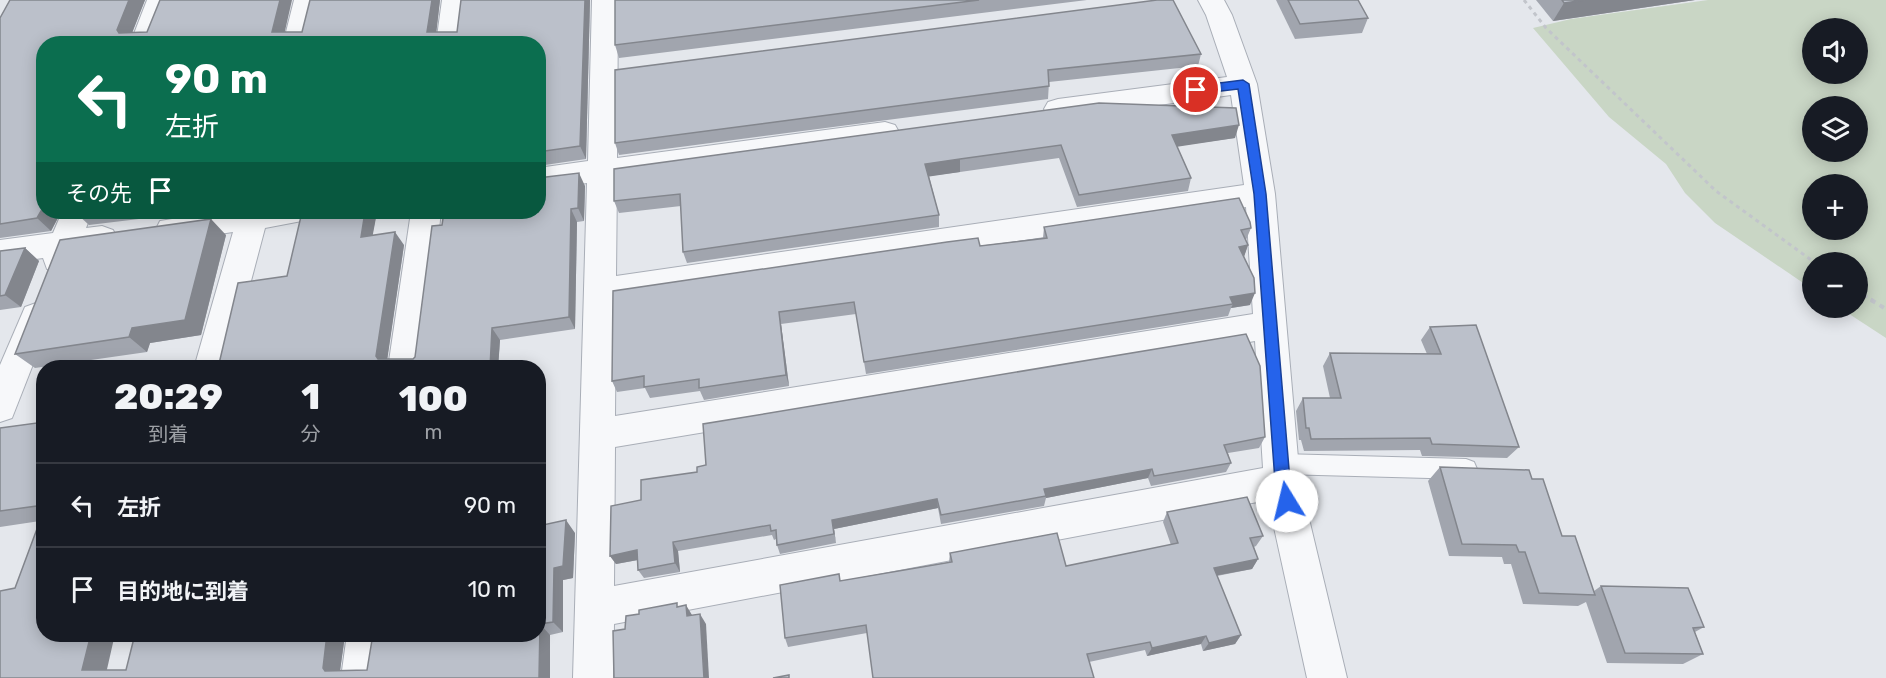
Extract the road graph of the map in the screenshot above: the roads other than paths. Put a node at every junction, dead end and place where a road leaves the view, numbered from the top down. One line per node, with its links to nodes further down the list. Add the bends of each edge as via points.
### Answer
1 (159, 0): 6 (street)
2 (307, 0): 7 (street)
3 (455, 0): 8 (street)
4 (605, 0): 12 (street, via 616,70)
5 (1211, 0): 9 (street, via 1220,15)
6 (146, 36)
7 (298, 36)
8 (450, 36)
9 (1243, 84): 10 (street); 14 (street)
10 (1030, 113)
11 (911, 129): 12 (street)
12 (603, 170): 13 (street); 21 (street)
13 (546, 177)
14 (1260, 194): 21 (street); 22 (street)
15 (74, 219): 19 (street)
16 (224, 219): 19 (street)
17 (252, 219): 23 (street)
18 (425, 219): 24 (street)
19 (65, 243): 20 (street); 25 (street)
20 (0, 252)
21 (600, 291): 26 (street)
22 (1271, 326): 26 (street); 28 (street)
23 (213, 360)
24 (406, 360)
25 (0, 407)
26 (598, 434): 29 (street)
27 (1488, 470): 28 (lane)
28 (1282, 473): 29 (street); 33 (street)
29 (593, 609): 32 (street)
30 (366, 642): 31 (street)
31 (361, 678)
32 (593, 678)
33 (1327, 678)

